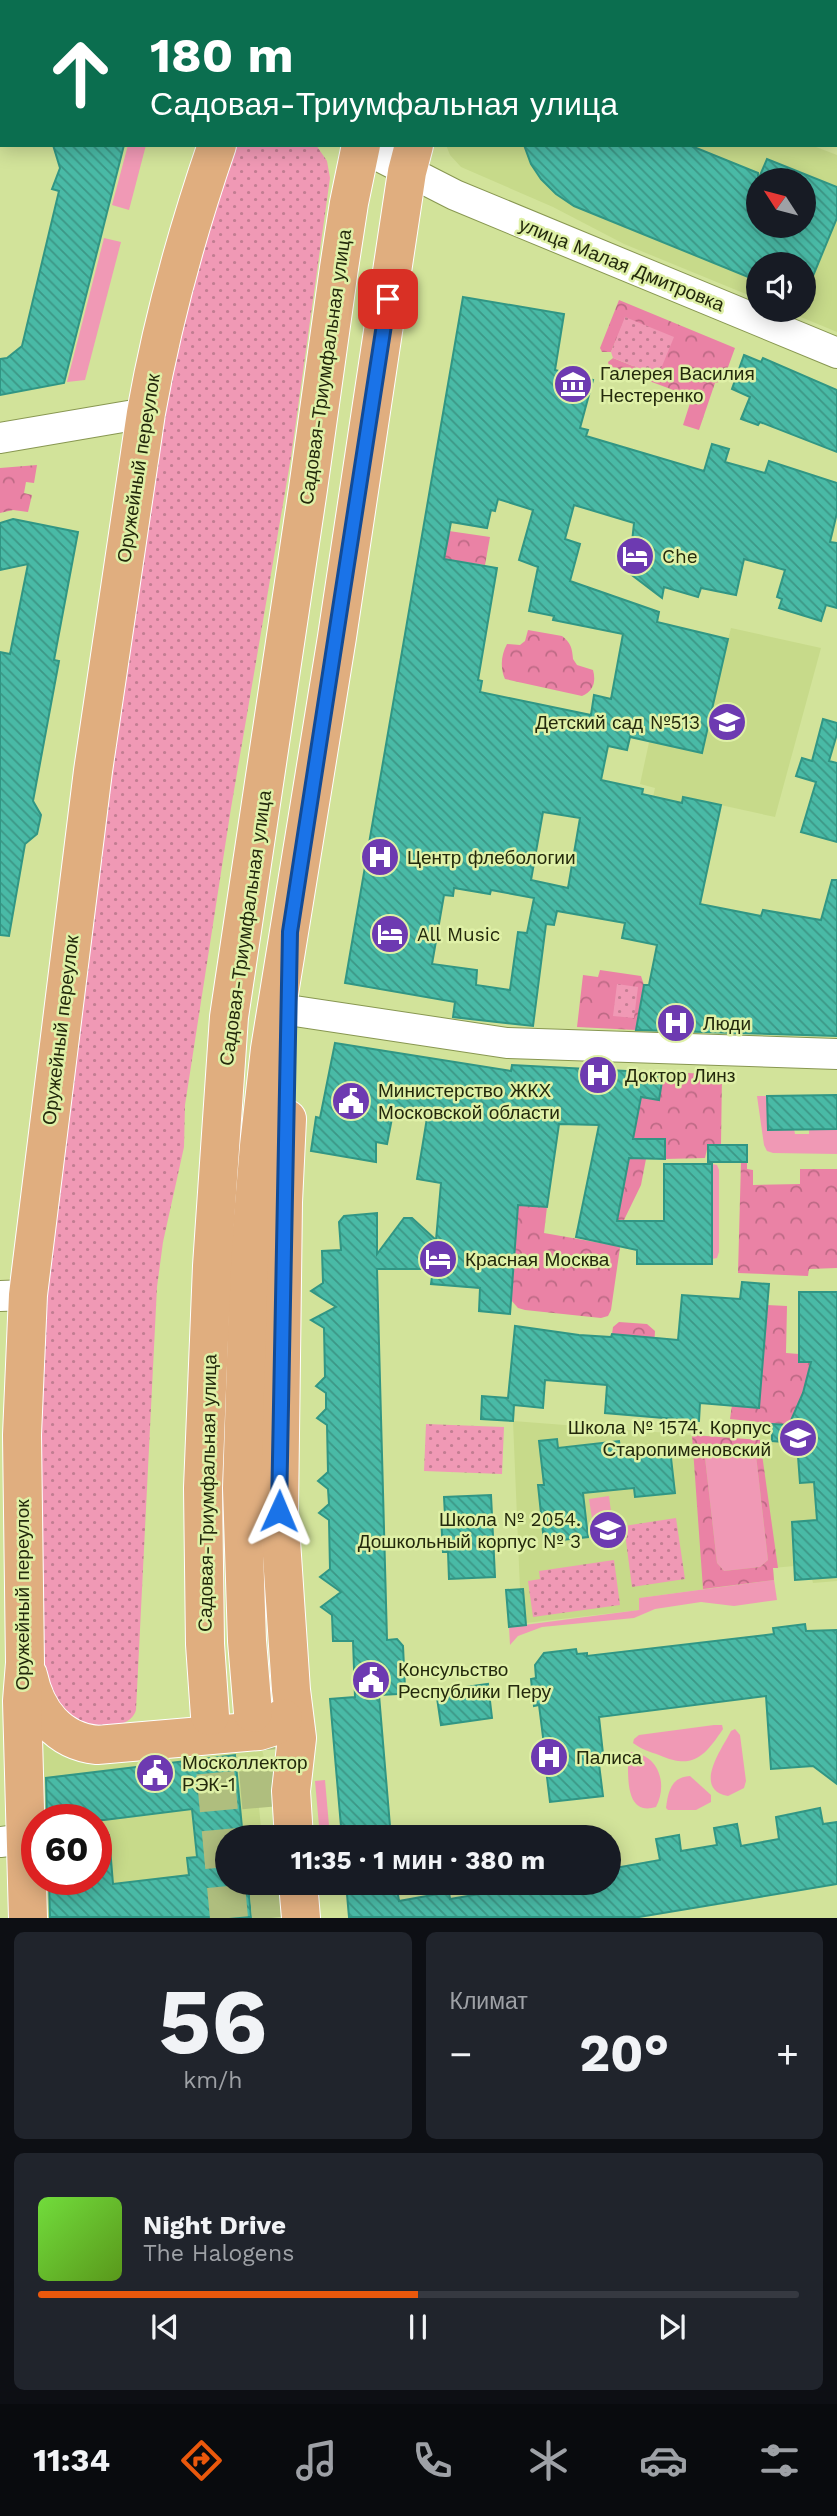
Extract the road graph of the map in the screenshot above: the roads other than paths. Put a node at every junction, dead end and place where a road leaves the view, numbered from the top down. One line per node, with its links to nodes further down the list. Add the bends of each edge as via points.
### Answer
1 (355, 147): 5 (main road, Садовая-Триумфальная улица)
2 (359, 147): 4 (street, улица Малая Дмитровка)
3 (215, 149): 8 (main road, Оружейный переулок, via 181,265)
4 (411, 159): 6 (main road, Садовая-Триумфальная улица); 7 (street, улица Малая Дмитровка, via 455,195)
5 (332, 313): 6 (main road, via 349,293 367,293 381,305); 17 (main road, Садовая-Триумфальная улица, via 229,1017 204,1460)
6 (384, 323): 10 (main road, Садовая-Триумфальная улица)
7 (837, 353)
8 (146, 413): 9 (street); 13 (main road, Оружейный переулок)
9 (0, 438)
10 (290, 932): 11 (main road); 18 (main road, Садовая-Триумфальная улица, via 270,1049 249,1263 242,1488 247,1641)
11 (288, 1010): 12 (street, via 507,1043); 16 (main road, via 279,1511)
12 (837, 1054)
13 (14, 1296): 14 (main road, Оружейный переулок, via 22,1435)
14 (12, 1577): 15 (main road, Оружейный переулок)
15 (25, 1663): 18 (main road, via 31,1688 48,1721 86,1744); 21 (main road, Оружейный переулок)
16 (291, 1690): 18 (main road, via 286,1711 275,1726); 19 (main road, via 297,1738)
17 (210, 1716)
18 (256, 1722): 19 (main road, via 278,1744)
19 (291, 1797): 20 (main road)
20 (293, 1825)
21 (13, 1840): 23 (main road, Оружейный переулок)
22 (299, 1895): 24 (main road)
23 (28, 1917)
24 (301, 1917)

